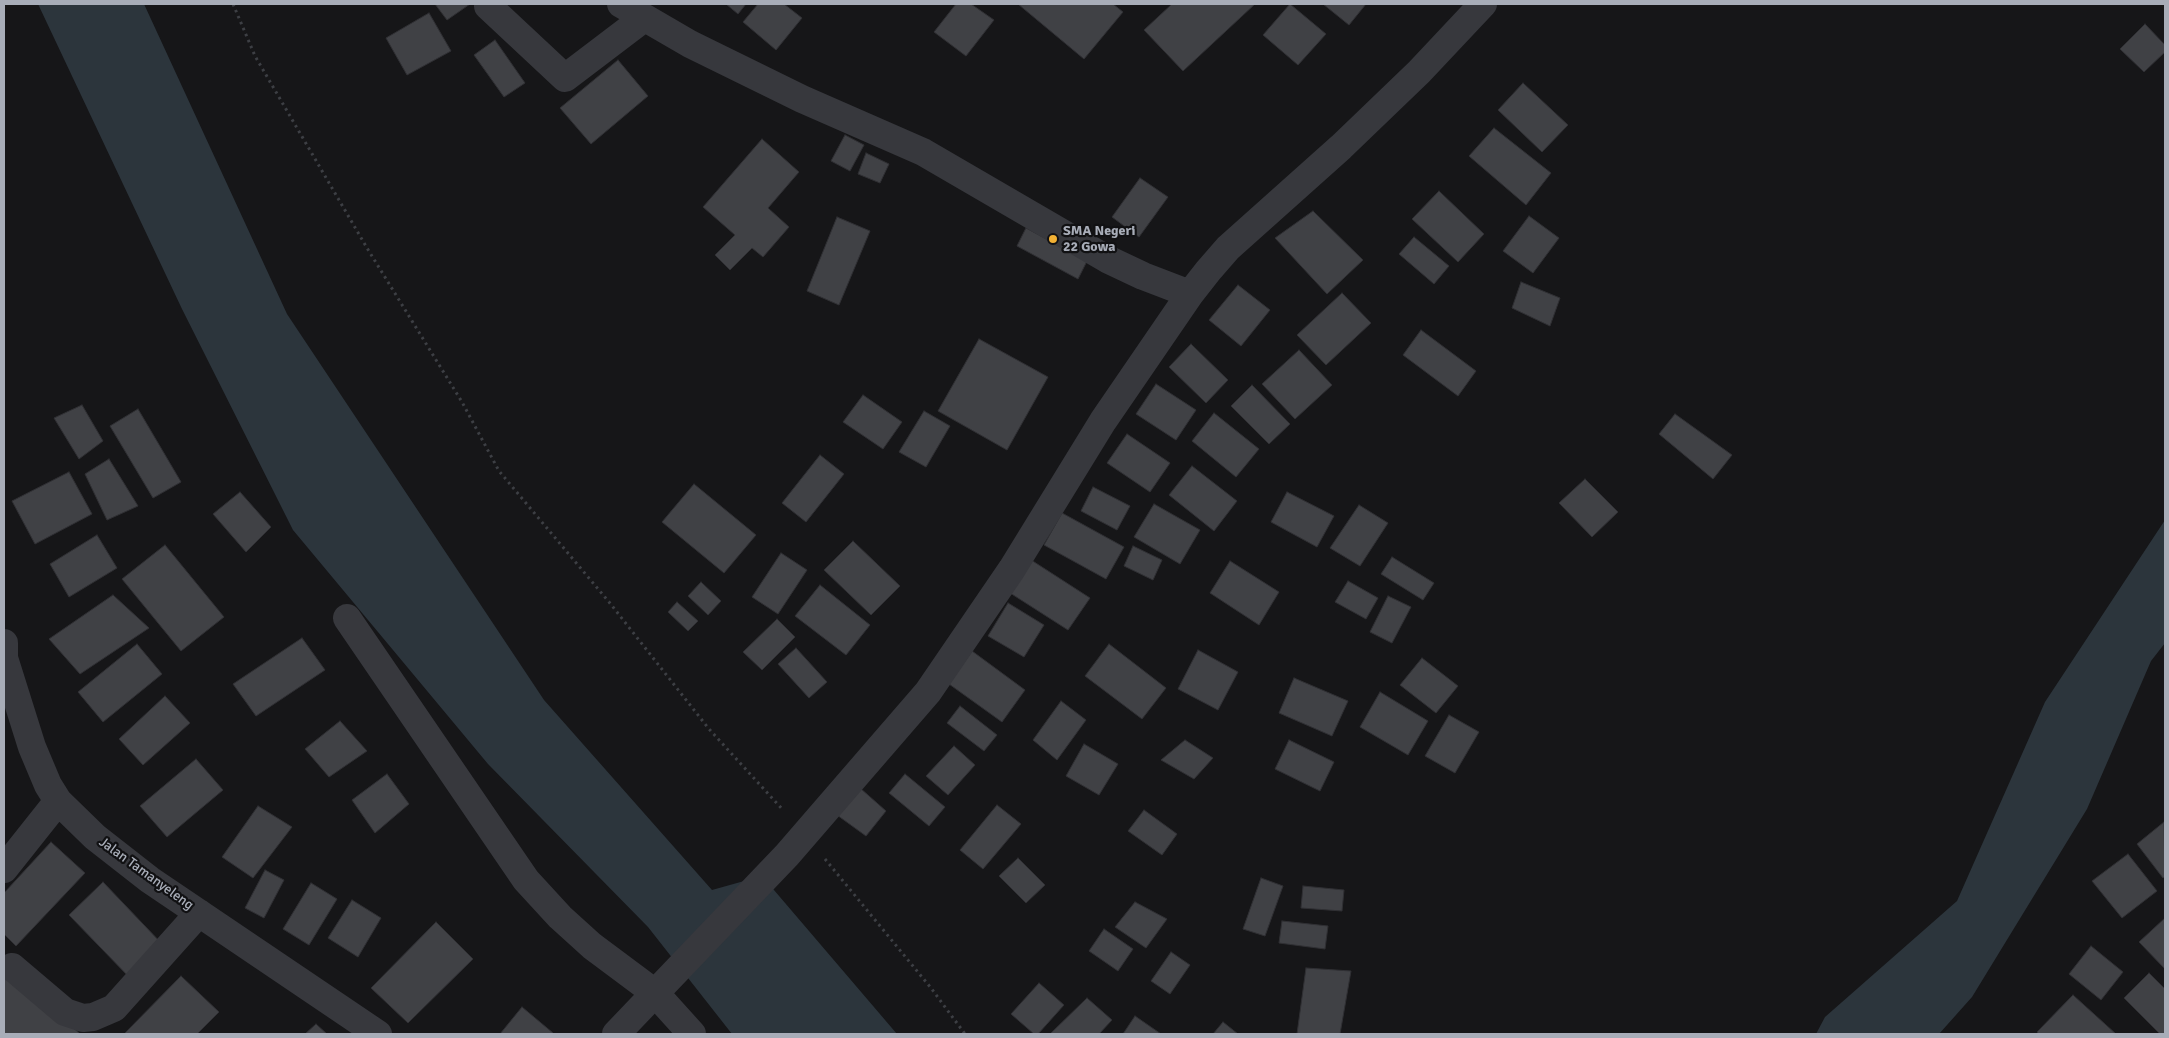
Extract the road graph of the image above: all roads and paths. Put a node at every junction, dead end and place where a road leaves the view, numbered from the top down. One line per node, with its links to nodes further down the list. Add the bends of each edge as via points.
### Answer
1 (233, 4): 10 (path, via 256,56 367,248 462,402 499,471 609,602 709,729)
2 (621, 4): 5 (street)
3 (1483, 4): 6 (street, via 1342,146 1228,248)
4 (488, 6): 5 (street, via 565,78)
5 (644, 18): 6 (street, via 802,99 923,152 1107,259)
6 (1190, 294): 10 (street, via 1103,421 1012,569 928,692)
7 (347, 618): 14 (street, via 526,880 592,946)
8 (4, 643): 9 (street, Jalan Tamanyeleng, via 4,658 32,747)
9 (58, 801): 11 (street); 12 (street, Jalan Tamanyeleng, via 102,842)
10 (805, 834): 14 (street); 18 (path)
11 (4, 869)
12 (199, 913): 13 (street, via 114,1008 93,1017 83,1018 65,1012); 15 (street, Jalan Tamanyeleng)
13 (12, 968)
14 (664, 985): 16 (street); 17 (street)
15 (378, 1034)
16 (616, 1034)
17 (692, 1034)
18 (965, 1034)

